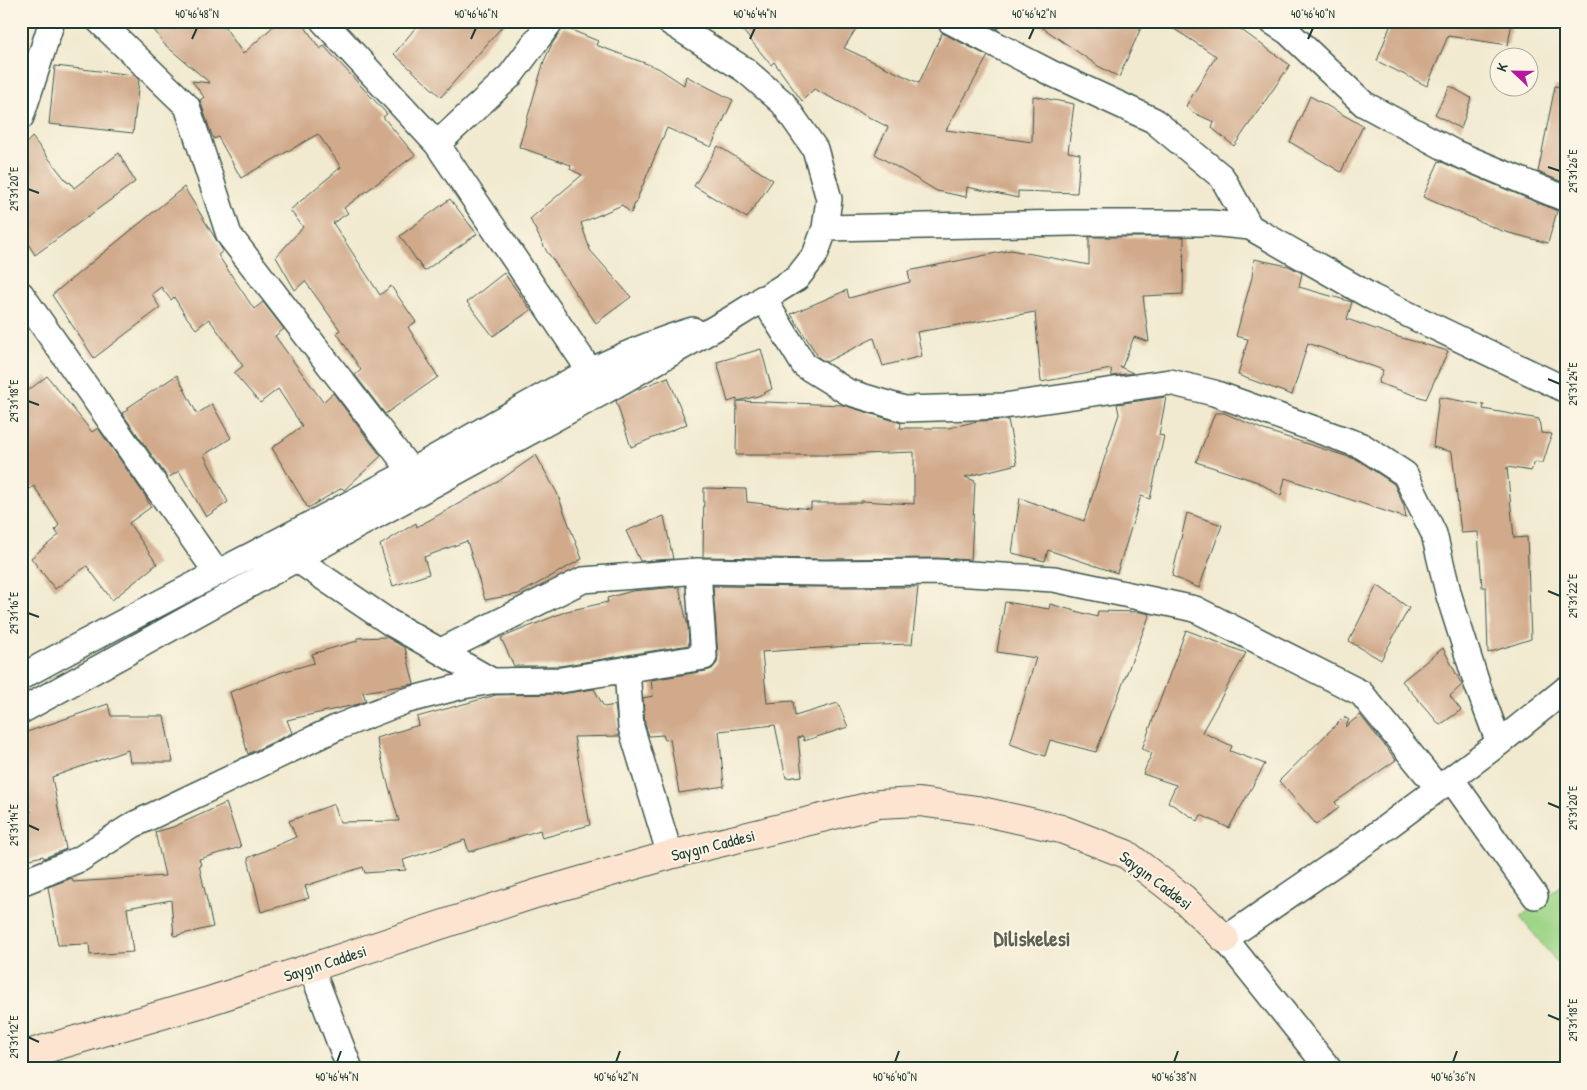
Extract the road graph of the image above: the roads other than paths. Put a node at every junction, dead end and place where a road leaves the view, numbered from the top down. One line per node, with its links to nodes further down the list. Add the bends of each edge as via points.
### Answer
1 (52, 21): 8 (street)
2 (99, 21): 18 (street, via 187,106 229,235)
3 (323, 21): 9 (street)
4 (550, 21): 9 (street, via 510,76)
5 (668, 21): 12 (street, via 745,70 783,102 815,149 829,199)
6 (950, 21): 11 (street, via 1153,120 1222,177)
7 (1271, 21): 10 (street, via 1288,32 1364,104 1455,153)
8 (21, 117)
9 (437, 144): 16 (street)
10 (1566, 199)
11 (1250, 227): 12 (street, via 1210,223 1072,223); 17 (street, via 1372,297)
12 (825, 228): 14 (street, via 815,255 797,278)
13 (21, 294): 21 (street)
14 (763, 298): 15 (street); 28 (street, via 804,365 848,392 904,409 1004,406 1170,382 1214,393 1362,446 1405,474 1434,534 1449,596)
15 (731, 319): 16 (street, via 662,340); 19 (street)
16 (590, 371): 18 (street)
17 (1566, 390)
18 (411, 471): 21 (street)
19 (296, 559): 22 (street, via 389,622); 27 (street)
20 (698, 571): 22 (street, via 584,580); 23 (street, via 704,657); 29 (street, via 937,572 1054,579 1195,609 1361,693)
21 (217, 573): 24 (street)
22 (441, 651): 25 (street)
23 (627, 669): 25 (street, via 561,680); 30 (street, via 631,727)
24 (23, 673)
25 (492, 681): 31 (street, via 405,701 338,727 133,825 80,859)
26 (1566, 689): 28 (street)
27 (21, 711)
28 (1499, 743): 29 (street)
29 (1444, 783): 32 (street); 33 (street, via 1372,838)
30 (670, 855): 33 (street, Saygın Caddesi, via 879,804 919,802 977,810 1060,830 1126,854 1183,898); 34 (street, Saygın Caddesi, via 535,894)
31 (21, 883)
32 (1535, 896)
33 (1225, 939): 37 (street, Saygın Caddesi)
34 (311, 968): 35 (street, Saygın Caddesi); 36 (street)
35 (21, 1056)
36 (350, 1069)
37 (1330, 1069)

